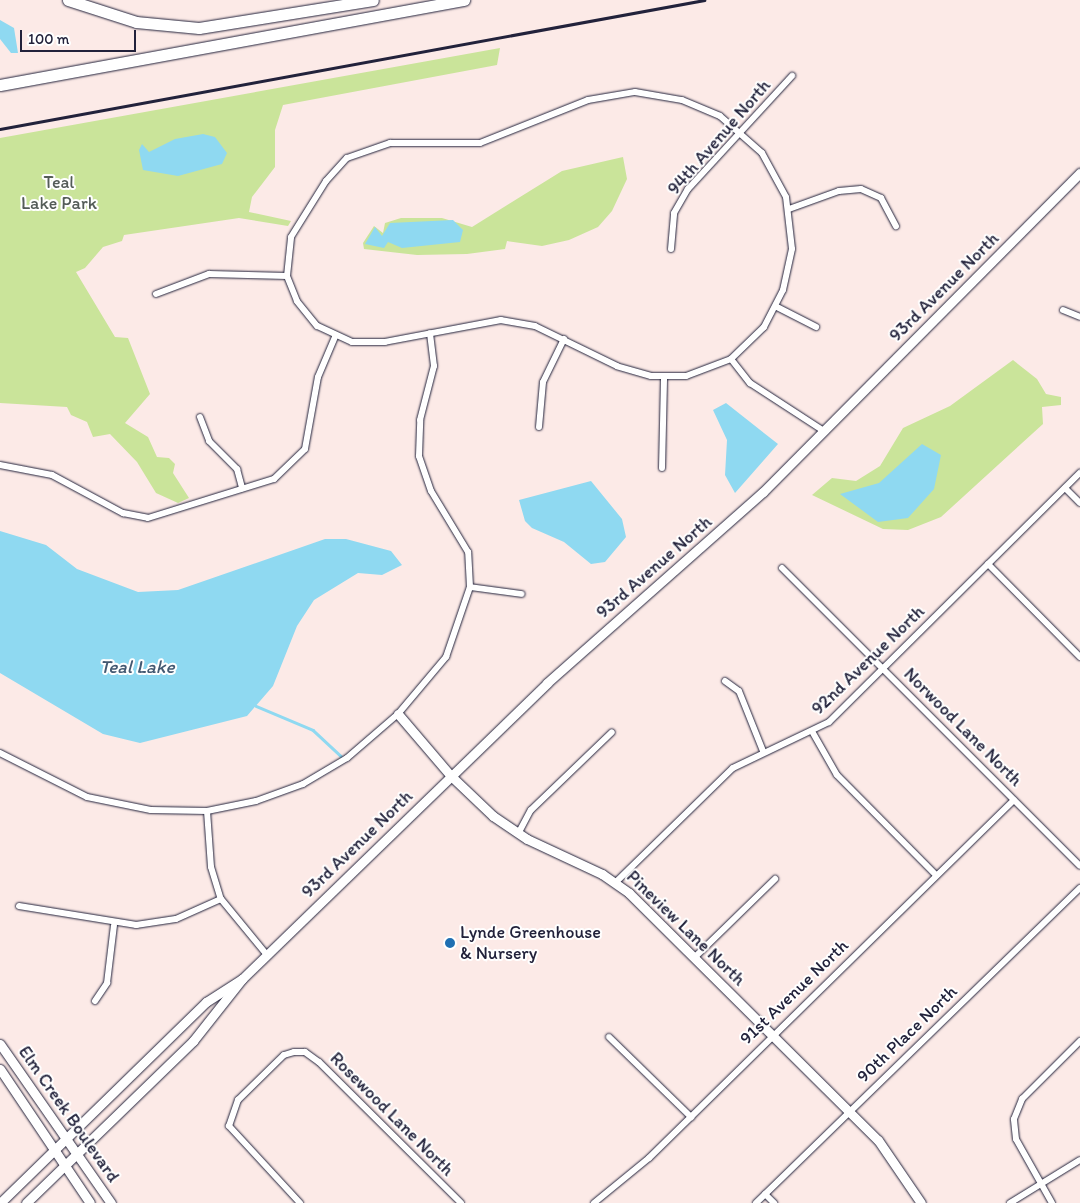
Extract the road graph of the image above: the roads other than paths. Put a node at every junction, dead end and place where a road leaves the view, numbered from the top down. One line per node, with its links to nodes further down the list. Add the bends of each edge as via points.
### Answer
1 (68, 0): 2 (highway, via 136,22 199,28)
2 (373, 0)
3 (464, 0): 5 (highway)
4 (792, 76): 6 (street, 94th Avenue North)
5 (0, 85)
6 (743, 132): 8 (street, via 772,168); 10 (street, 94th Avenue North, via 680,201); 11 (street, via 705,108 635,92 588,100 480,143 377,145 347,158 326,181 291,237)
7 (1080, 173): 24 (street, 93rd Avenue North)
8 (789, 209): 9 (street, via 839,191 861,188 881,198); 13 (street, via 789,270)
9 (896, 226)
10 (671, 249)
11 (287, 276): 12 (street, via 209,274); 18 (street, via 306,315)
12 (156, 294)
13 (777, 307): 16 (street); 20 (street)
14 (1062, 310): 15 (street)
15 (1080, 317)
16 (816, 328)
17 (430, 333): 18 (street, via 368,343); 19 (street, via 501,320 535,326); 33 (street, via 434,366 420,420 420,456 431,491 465,544)
18 (335, 337): 28 (street, via 318,377 305,449 274,479)
19 (564, 339): 21 (street, via 625,369); 23 (street, via 543,382)
20 (731, 359): 21 (street, via 702,372); 24 (street, via 750,383)
21 (664, 378): 26 (street)
22 (200, 417): 28 (street, via 209,441 237,469)
23 (539, 427)
24 (824, 431): 43 (street, 93rd Avenue North)
25 (0, 465): 28 (street, via 52,475 136,517 160,516)
26 (662, 468)
27 (1080, 473): 29 (street, 92nd Avenue North)
28 (242, 488)
29 (1065, 488): 30 (street); 31 (street, 92nd Avenue North)
30 (1080, 503)
31 (988, 564): 35 (street); 36 (street, 92nd Avenue North)
32 (782, 568): 36 (street, Norwood Lane North)
33 (470, 587): 34 (street); 38 (street, via 446,657)
34 (522, 594)
35 (1080, 657)
36 (883, 668): 40 (street, 92nd Avenue North); 44 (street, Norwood Lane North)
37 (726, 681): 41 (street, via 739,691)
38 (398, 714): 43 (street, Pineview Lane North); 45 (street, via 347,758 304,784 256,801)
39 (612, 732): 46 (street, via 531,810)
40 (813, 733): 41 (street, 92nd Avenue North); 48 (street, via 832,770)
41 (763, 751): 50 (street, 92nd Avenue North, via 733,768)
42 (0, 754): 45 (street, via 87,797 151,810)
43 (451, 776): 46 (street, Pineview Lane North); 55 (street, 93rd Avenue North)
44 (1014, 800): 47 (street, Norwood Lane North); 48 (street, 91st Avenue North)
45 (207, 811): 52 (street, via 212,866)
46 (518, 834): 50 (street, Pineview Lane North)
47 (1080, 866)
48 (936, 875): 59 (street, 91st Avenue North)
49 (775, 879): 56 (street)
50 (616, 882): 56 (street, Pineview Lane North)
51 (1080, 888): 64 (street, 90th Place North)
52 (221, 899): 54 (street, via 176,919); 55 (street)
53 (19, 906): 54 (street)
54 (114, 925): 58 (street, via 107,983)
55 (267, 955): 57 (street, 93rd Avenue North)
56 (694, 957): 59 (street, Pineview Lane North)
57 (242, 979): 66 (street, 93rd Avenue North, via 206,1002); 68 (street, 93rd Avenue North, via 193,1041)
58 (95, 1002)
59 (771, 1034): 64 (street, Pineview Lane North); 65 (street, 91st Avenue North)
60 (609, 1037): 65 (street)
61 (1080, 1041): 71 (street, via 1016,1109 1016,1139)
62 (0, 1044): 66 (street, Elm Creek Boulevard)
63 (0, 1069): 67 (street, Elm Creek Boulevard)
64 (849, 1111): 72 (street, 90th Place North); 82 (street, Pineview Lane North, via 895,1160)
65 (691, 1117): 79 (street, 91st Avenue North)
66 (66, 1140): 67 (street, 93rd Avenue North); 68 (street, Elm Creek Boulevard)
67 (54, 1150): 70 (street, Elm Creek Boulevard); 73 (street, 93rd Avenue North)
68 (76, 1154): 70 (street, 93rd Avenue North); 76 (street, Elm Creek Boulevard)
69 (1080, 1160): 71 (street)
70 (64, 1165): 74 (street, 93rd Avenue North); 75 (street, Elm Creek Boulevard)
71 (1041, 1184): 83 (street); 84 (street)
72 (765, 1194): 80 (street, 90th Place North); 81 (street)
73 (0, 1203)
74 (26, 1203)
75 (90, 1203)
76 (111, 1203)
77 (300, 1203): 78 (street, Rosewood Lane North, via 229,1126 238,1100 273,1065 294,1052 314,1057)
78 (461, 1203)
79 (594, 1203)
80 (756, 1203)
81 (774, 1203)
82 (921, 1203)
83 (1010, 1203)
84 (1052, 1203)

